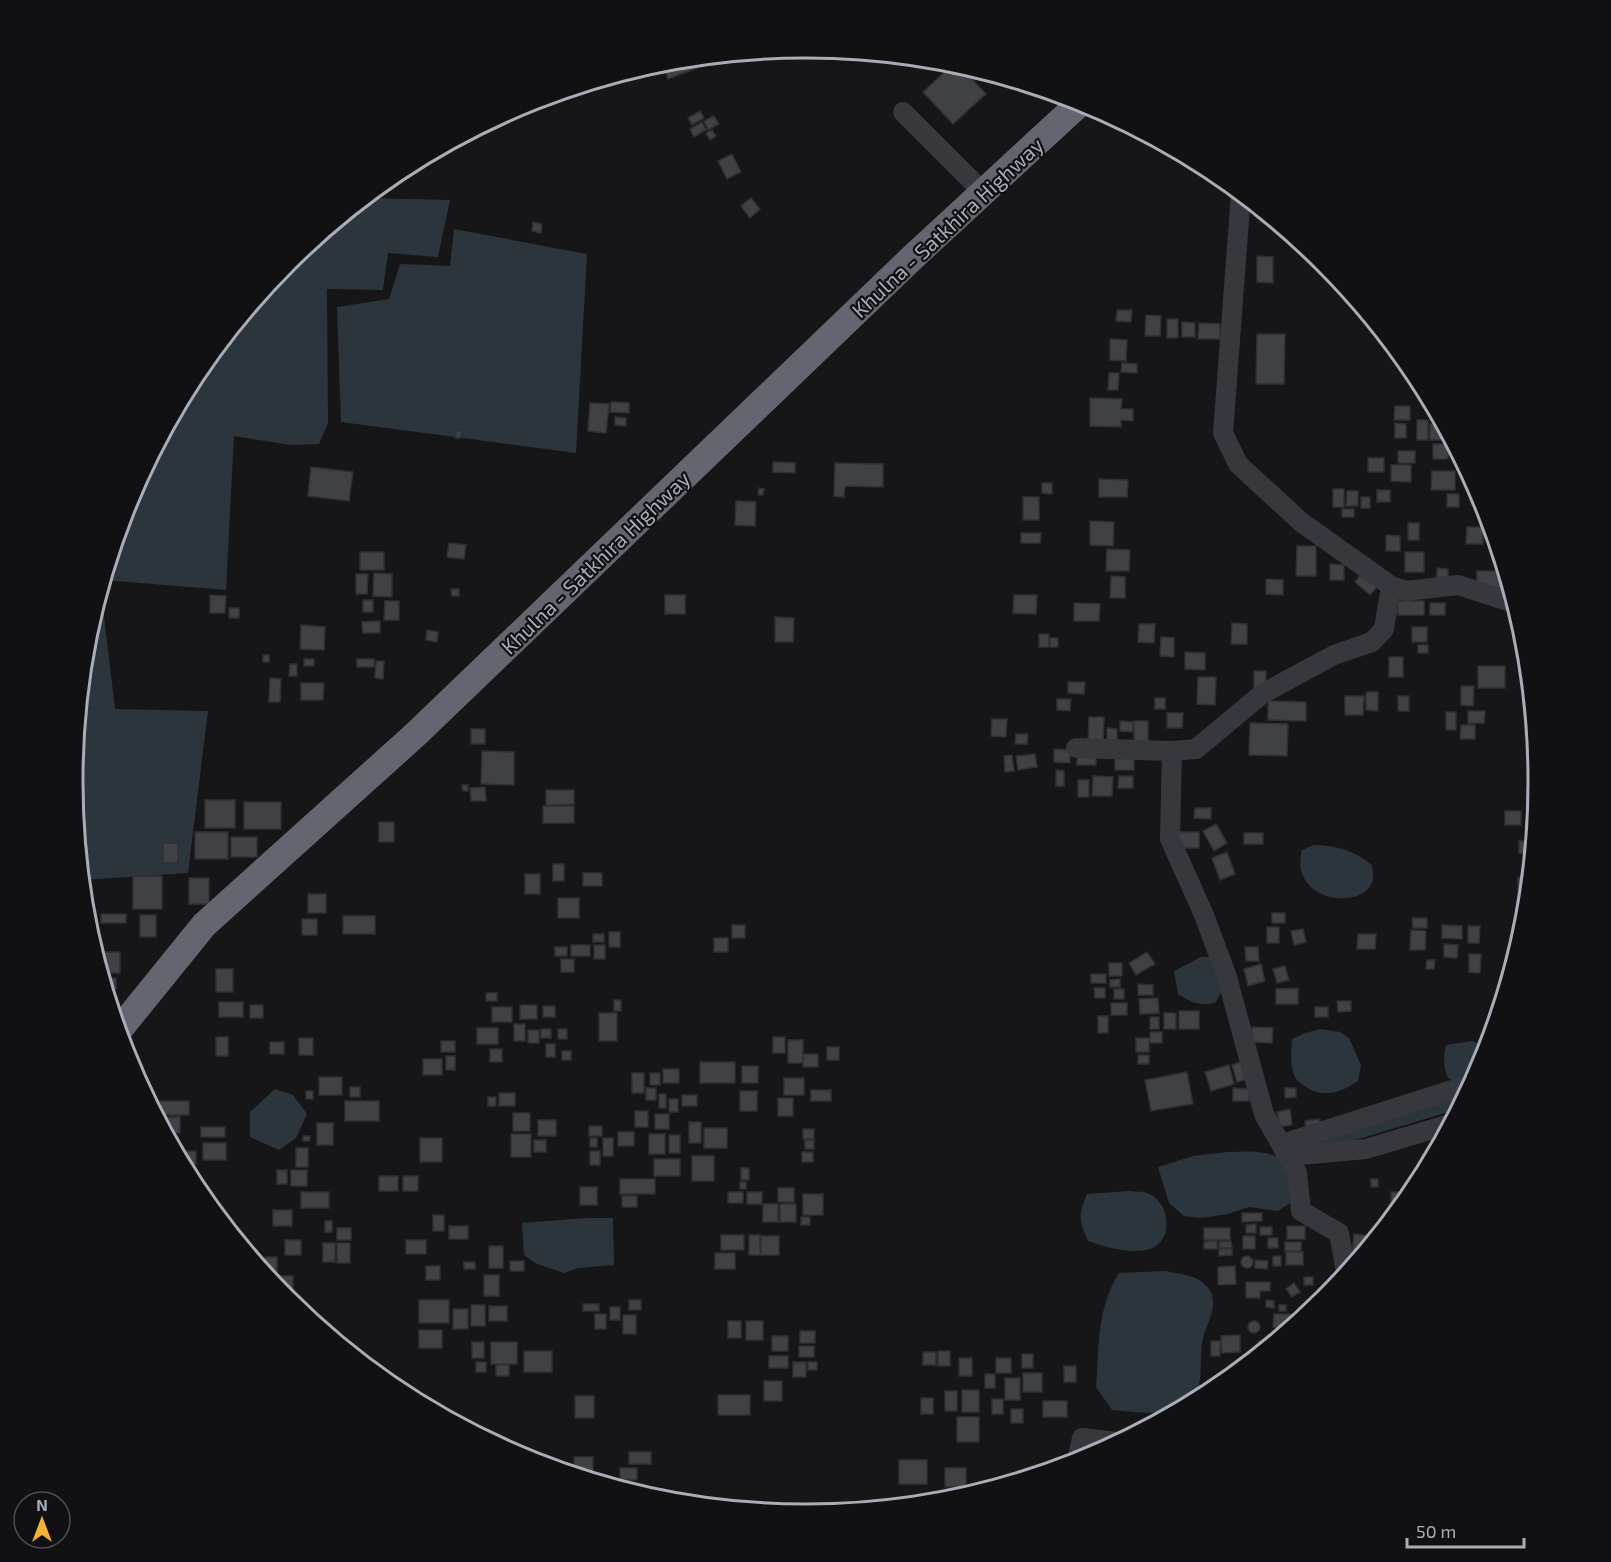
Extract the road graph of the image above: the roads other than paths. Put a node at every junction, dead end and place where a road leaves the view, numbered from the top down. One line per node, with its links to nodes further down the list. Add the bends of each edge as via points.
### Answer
1 (1073, 110): 3 (highway, Khulna - Satkhira Highway)
2 (903, 112): 3 (street)
3 (983, 192): 9 (highway, Khulna - Satkhira Highway, via 416,734 204,925)
4 (1240, 205): 5 (street, via 1223,433 1238,464 1301,522)
5 (1390, 586): 6 (street, via 1406,591 1458,585); 8 (street, via 1384,629 1372,642 1334,656 1262,694 1196,749)
6 (1504, 600)
7 (1076, 748): 8 (street)
8 (1172, 751): 12 (street, via 1170,839 1227,977 1264,1114)
9 (125, 1023)
10 (1459, 1088): 12 (street)
11 (1439, 1127): 12 (street, via 1366,1149)
12 (1285, 1150): 13 (street, via 1297,1173 1301,1211 1339,1233)
13 (1344, 1262)
14 (1101, 1440): 15 (street, via 1082,1438)
15 (1079, 1450)

